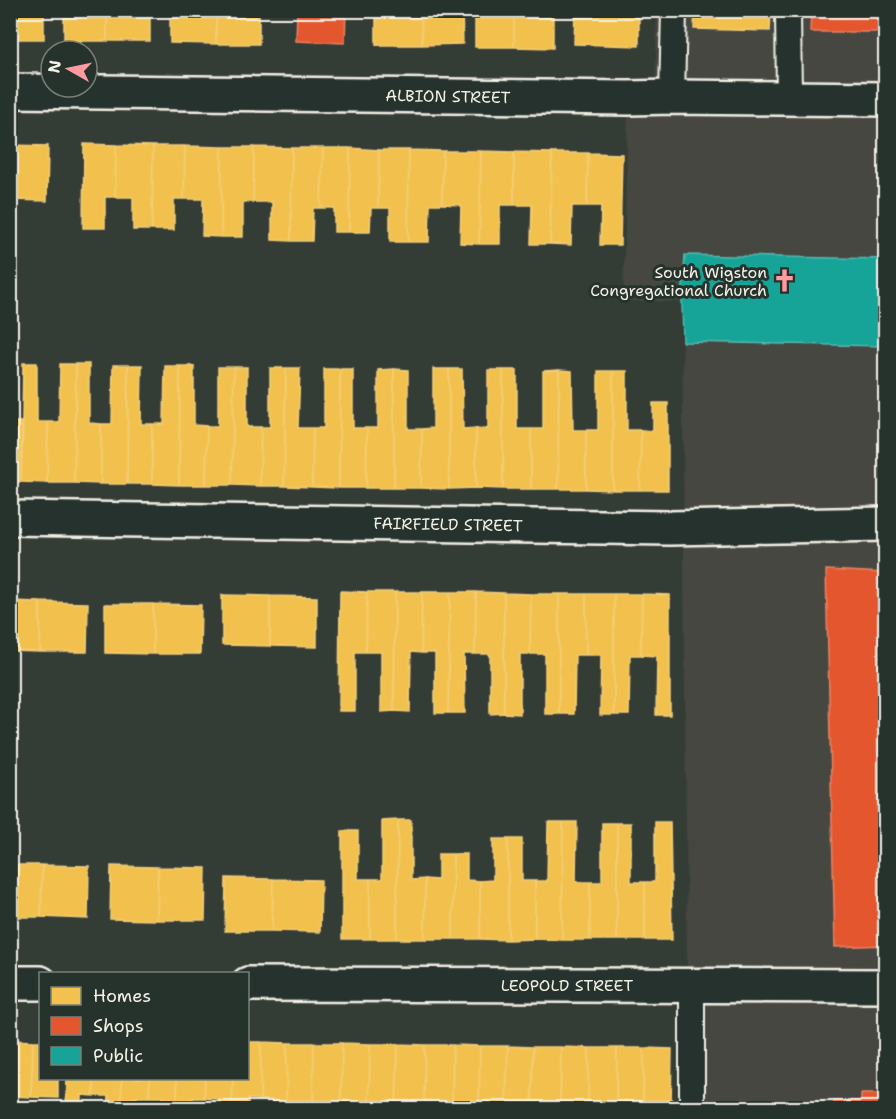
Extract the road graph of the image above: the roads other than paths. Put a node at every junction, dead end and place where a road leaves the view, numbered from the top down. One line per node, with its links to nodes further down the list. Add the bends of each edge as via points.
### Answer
1 (674, 10): 4 (lane)
2 (788, 10): 5 (lane)
3 (10, 91): 4 (street, ALBION STREET)
4 (672, 97): 5 (street, ALBION STREET)
5 (789, 98): 6 (street, ALBION STREET)
6 (885, 99)
7 (10, 518): 8 (street, FAIRFIELD STREET, via 669,528)
8 (885, 524)
9 (10, 983): 10 (street)
10 (39, 983)
11 (249, 984): 12 (street, LEOPOLD STREET)
12 (692, 985): 13 (street, LEOPOLD STREET); 14 (lane)
13 (885, 986)
14 (692, 1108)

